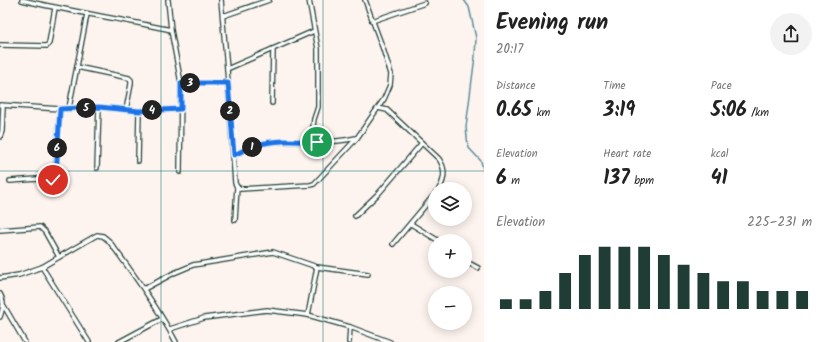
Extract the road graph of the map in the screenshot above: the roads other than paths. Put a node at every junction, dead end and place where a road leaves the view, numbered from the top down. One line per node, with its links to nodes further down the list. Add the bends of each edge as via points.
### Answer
1 (22, 0): 9 (street)
2 (45, 0): 9 (street)
3 (168, 0): 14 (street)
4 (221, 0): 12 (street)
5 (269, 0): 12 (street)
6 (309, 0): 15 (street)
7 (365, 0): 13 (street)
8 (425, 3): 13 (street)
9 (44, 5): 10 (street)
10 (55, 8): 11 (street); 16 (street, via 47,46)
11 (87, 14): 14 (street); 18 (street)
12 (222, 16): 19 (street)
13 (372, 21): 26 (street, via 391,74 390,85)
14 (171, 30): 20 (street)
15 (314, 31): 17 (street); 33 (street, via 318,49 318,107)
16 (0, 45)
17 (273, 49): 19 (street); 22 (street)
18 (78, 67): 25 (street); 29 (street, via 129,78 131,84)
19 (227, 69): 21 (street)
20 (181, 83): 21 (street); 28 (street)
21 (228, 83): 35 (street)
22 (272, 103)
23 (2, 106): 27 (street); 31 (street)
24 (99, 107): 25 (street); 29 (street); 37 (street)
25 (70, 108): 27 (street)
26 (378, 108): 32 (street); 34 (street, via 387,110)
27 (60, 109): 39 (street, via 55,179)
28 (181, 109): 30 (street); 38 (street)
29 (126, 110): 30 (street)
30 (139, 111): 36 (street)
31 (0, 137)
32 (357, 138): 33 (street); 41 (street, via 314,184 241,189)
33 (310, 142): 35 (street, via 270,142)
34 (422, 143): 40 (street, via 444,167); 43 (street, via 379,193)
35 (234, 155): 41 (street)
36 (138, 161)
37 (98, 168)
38 (180, 172)
39 (10, 181)
40 (442, 182)
41 (237, 187): 44 (street)
42 (428, 203): 45 (street)
43 (355, 216)
44 (235, 220)
45 (411, 224): 47 (street); 48 (street)
46 (0, 230): 49 (street, via 40,228)
47 (428, 234)
48 (393, 244)
49 (58, 257): 52 (street); 56 (street, via 97,235 103,236 109,240)
50 (472, 265): 53 (street)
51 (317, 266): 54 (street); 56 (street, via 273,252 193,266); 59 (street)
52 (42, 267): 55 (street); 65 (street)
53 (478, 268)
54 (368, 274)
55 (0, 278)
56 (144, 289): 61 (street)
57 (0, 294): 58 (street)
58 (4, 306): 60 (street); 64 (street)
59 (308, 314): 62 (street); 63 (street, via 267,310 247,312 204,318)
60 (0, 317)
61 (162, 319): 63 (street); 66 (street)
62 (350, 327): 68 (street); 69 (street)
63 (170, 330): 67 (street)
64 (25, 342)
65 (89, 342)
66 (119, 342)
67 (176, 342)
68 (349, 342)
69 (390, 342)

